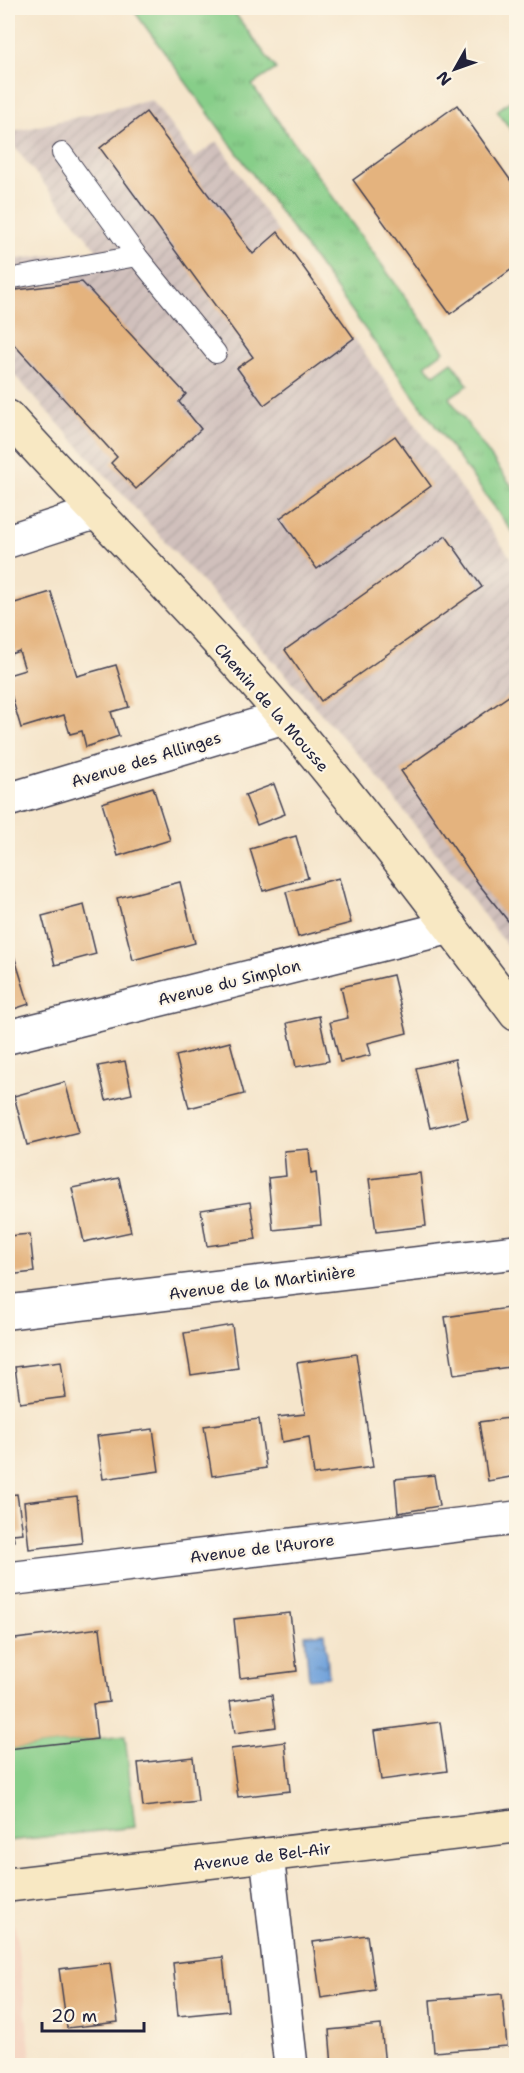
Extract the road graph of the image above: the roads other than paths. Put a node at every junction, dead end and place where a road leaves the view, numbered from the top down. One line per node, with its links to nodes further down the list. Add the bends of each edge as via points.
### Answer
1 (62, 153): 2 (lane)
2 (136, 256): 3 (lane); 4 (lane)
3 (8, 279)
4 (216, 353)
5 (8, 417): 6 (street, Chemin de la Mousse)
6 (98, 512): 7 (street); 8 (street, Chemin de la Mousse)
7 (8, 541)
8 (284, 717): 9 (street, Avenue des Allinges); 10 (street, Chemin de la Mousse)
9 (8, 800)
10 (451, 927): 11 (street, Chemin de la Mousse); 12 (street, Avenue du Simplon)
11 (516, 1014)
12 (8, 1037)
13 (516, 1252): 14 (street, Avenue de la Martinière)
14 (8, 1312)
15 (516, 1518): 16 (street, Avenue de l'Aurore)
16 (8, 1579)
17 (516, 1826): 18 (street, Avenue de Bel-Air)
18 (267, 1855): 19 (street, Avenue de Bel-Air); 20 (street)
19 (8, 1885)
20 (291, 2066)

